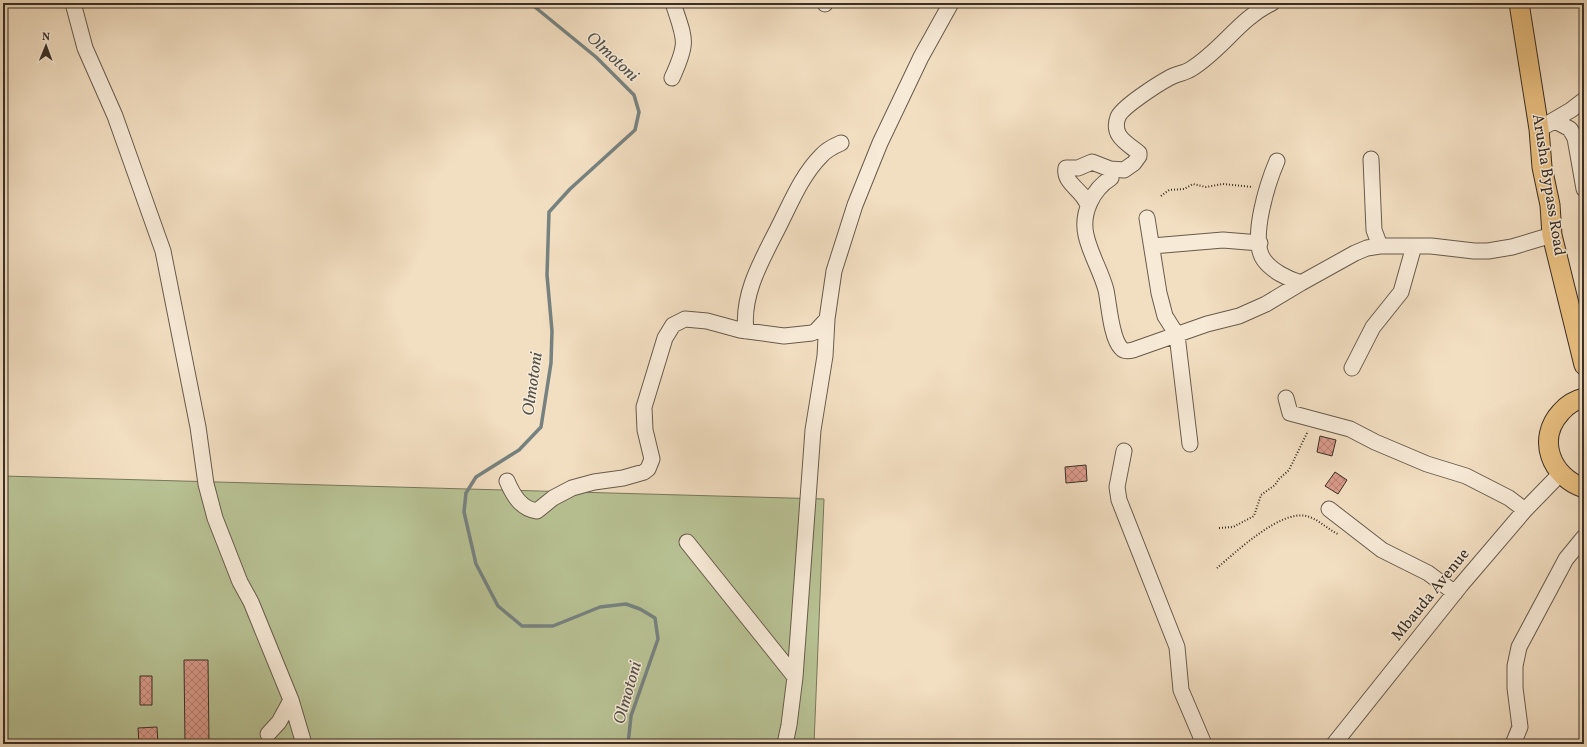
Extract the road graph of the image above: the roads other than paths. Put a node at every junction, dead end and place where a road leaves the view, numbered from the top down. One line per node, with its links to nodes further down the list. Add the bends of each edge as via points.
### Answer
1 (73, 3): 42 (street, via 85,48 115,116 162,251 198,427 206,484 215,518)
2 (672, 3): 6 (street, via 685,40 681,58)
3 (950, 3): 23 (street, via 880,143 855,205 834,271)
4 (1272, 3): 15 (street, via 1256,12 1190,70 1168,78 1141,95 1122,112 1118,117 1118,134 1139,153 1134,163 1124,170 1110,169 1092,162 1078,168 1066,168 1068,179 1084,195)
5 (1519, 3): 8 (main road, Arusha Bypass Road)
6 (672, 78)
7 (1584, 100): 8 (street)
8 (1539, 129): 9 (street, via 1555,121); 17 (main road, Arusha Bypass Road)
9 (1580, 137): 14 (street)
10 (841, 142): 24 (street, via 821,156 809,171 767,247 757,270 746,310)
11 (1371, 159): 20 (street, via 1374,230)
12 (1277, 161): 18 (street, via 1261,214)
13 (1111, 178): 15 (street, via 1101,185)
14 (1584, 189)
15 (1088, 206): 25 (street, via 1086,236 1106,289 1110,316 1120,348 1125,351 1132,350)
16 (1147, 218): 19 (street)
17 (1552, 234): 21 (street, via 1504,249 1488,251); 26 (main road, Arusha Bypass Road)
18 (1260, 243): 19 (street, via 1223,240); 22 (street, via 1265,260 1286,278)
19 (1152, 246): 25 (street, via 1165,316)
20 (1380, 246): 21 (street); 22 (street, via 1355,253)
21 (1414, 246): 27 (street, via 1401,292 1373,327)
22 (1300, 283): 25 (street, via 1282,296 1239,316)
23 (827, 319): 24 (street, via 816,331 806,335 784,336); 41 (street, via 825,356 813,430)
24 (746, 331): 34 (street, via 697,319 678,321 669,329 646,401 644,415 652,459 651,465 644,472 572,488 553,498 537,511 524,507)
25 (1177, 335): 31 (street)
26 (1584, 365)
27 (1352, 368)
28 (1584, 382): 30 (main road)
29 (1286, 398): 37 (street, via 1290,413 1350,429 1380,445 1466,476 1509,498)
30 (1578, 400): 33 (main road, via 1566,406 1555,418 1549,432 1548,447 1552,462)
31 (1190, 444)
32 (1124, 451): 47 (street, via 1117,487 1119,500 1177,647 1180,690)
33 (1560, 474): 35 (main road, via 1572,484); 37 (street, Mbauda Avenue)
34 (507, 481)
35 (1583, 488)
36 (1329, 509): 40 (street, via 1382,550 1428,573)
37 (1525, 510): 40 (street, Mbauda Avenue)
38 (1584, 537): 49 (street, via 1566,559 1519,647 1515,666 1515,688 1520,727)
39 (687, 542): 41 (street)
40 (1455, 592): 44 (street, Mbauda Avenue)
41 (795, 677): 46 (street)
42 (291, 700): 43 (street, via 279,722); 45 (street)
43 (268, 734)
44 (1345, 738): 48 (street, Mbauda Avenue)
45 (304, 744)
46 (785, 744)
47 (1204, 744)
48 (1334, 744)
49 (1513, 744)

